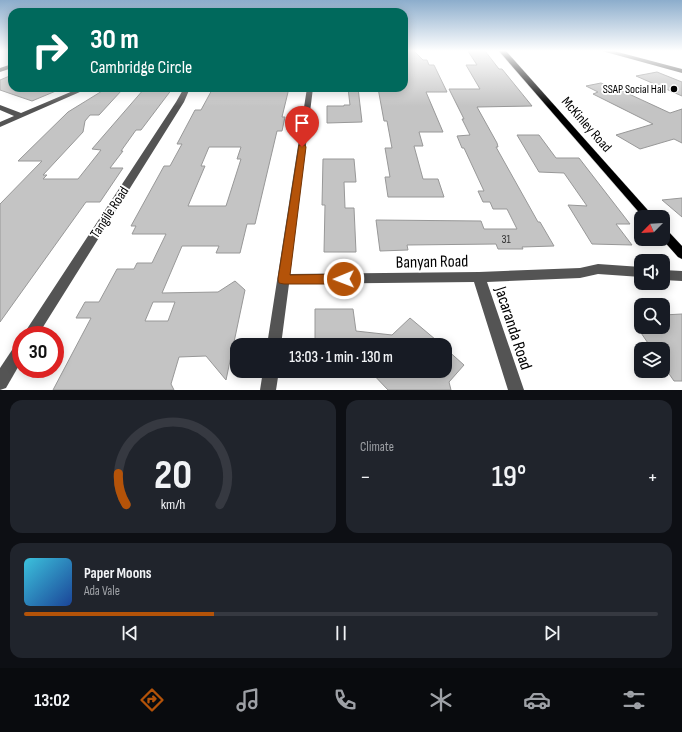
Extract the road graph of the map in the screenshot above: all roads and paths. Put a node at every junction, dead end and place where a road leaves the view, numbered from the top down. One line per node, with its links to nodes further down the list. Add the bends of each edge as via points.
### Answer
1 (519, 69): 8 (main road, McKinley Road)
2 (77, 92): 6 (street)
3 (185, 92): 18 (street, Tangile Road)
4 (309, 92): 17 (street)
5 (0, 108): 6 (street)
6 (21, 116): 7 (street)
7 (0, 125)
8 (643, 210)
9 (670, 241): 10 (main road)
10 (682, 254)
11 (634, 272): 12 (street, Banyan Road, via 598,270)
12 (580, 273): 13 (street, Banyan Road); 16 (street, Banyan Road)
13 (634, 276)
14 (670, 276): 15 (street)
15 (682, 276)
16 (479, 278): 17 (street, Banyan Road); 24 (street, Jacaranda Road)
17 (284, 279): 19 (street)
18 (36, 326)
19 (275, 338)
20 (12, 363): 22 (street)
21 (269, 378): 23 (street)
22 (0, 382)
23 (268, 390)
24 (516, 390)

